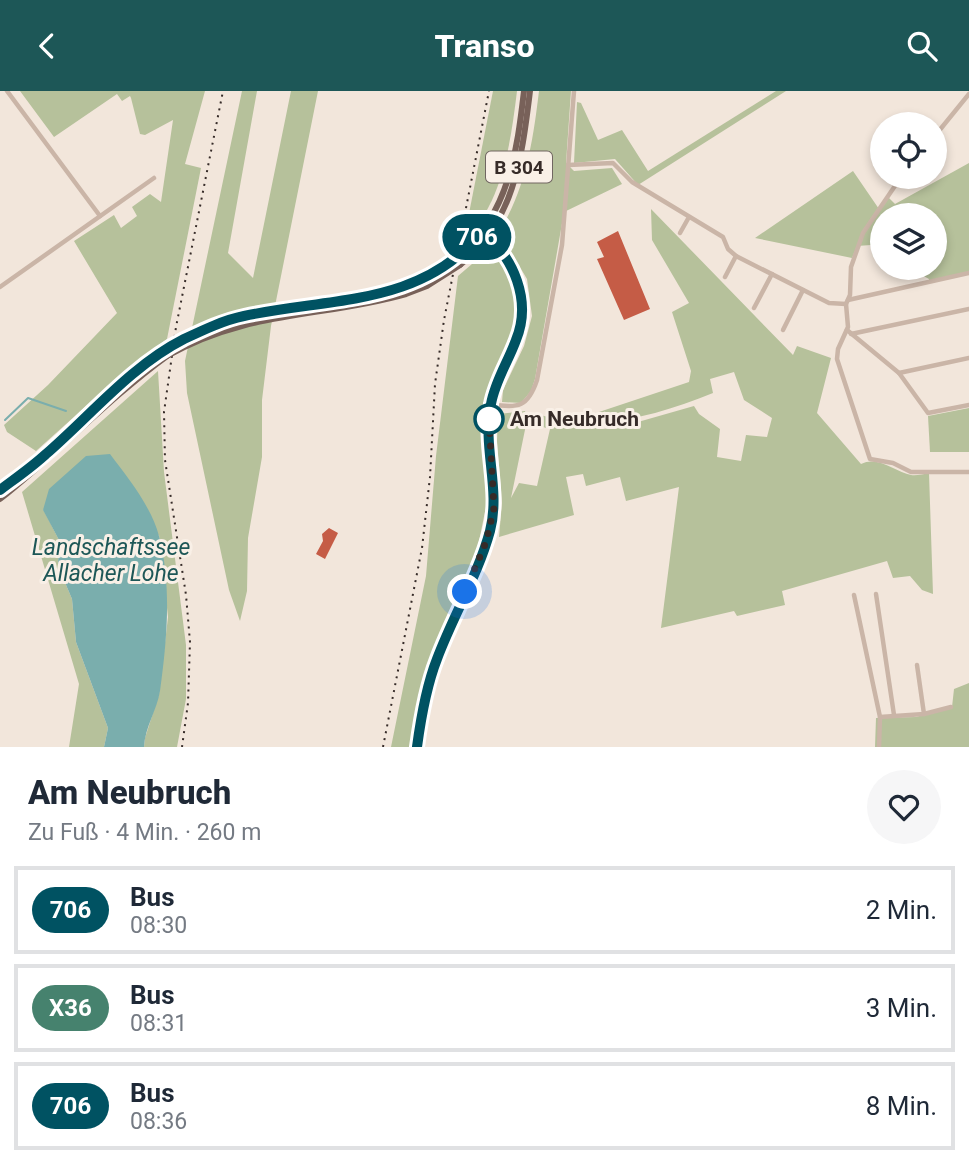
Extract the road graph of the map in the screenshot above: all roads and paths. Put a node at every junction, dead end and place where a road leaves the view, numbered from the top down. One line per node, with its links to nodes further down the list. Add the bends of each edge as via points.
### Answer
1 (8, 91): 10 (street)
2 (524, 91): 12 (main road, B 304, via 506,188)
3 (530, 91): 14 (main road, B 304, via 514,188)
4 (574, 91): 7 (street)
5 (969, 94): 6 (street)
6 (947, 121)
7 (568, 165): 11 (street, via 613,163 632,182); 29 (street, via 562,245 533,393 521,405)
8 (153, 178): 10 (street)
9 (893, 189): 21 (street, via 863,233 851,267)
10 (100, 216): 19 (street)
11 (689, 217): 13 (street); 15 (street, via 723,237)
12 (482, 232): 14 (street); 26 (main road, B 304, bridge, via 461,254 424,280 398,290 242,316)
13 (680, 233)
14 (488, 237): 26 (main road, B 304, bridge, via 460,265 427,286 242,324); 29 (street, via 514,272 522,316)
15 (736, 255): 17 (street); 18 (street)
16 (969, 273): 21 (street)
17 (772, 274): 20 (street); 22 (street)
18 (725, 277)
19 (0, 287)
20 (803, 290): 21 (street, via 835,305); 24 (street)
21 (847, 302): 25 (street)
22 (754, 308)
23 (969, 309): 25 (street)
24 (783, 330)
25 (849, 331): 28 (street); 32 (street, via 841,337 837,359 867,456 911,472)
26 (167, 352): 31 (main road, B 304, via 137,370)
27 (969, 358): 28 (street)
28 (899, 373): 30 (street, via 928,413)
29 (491, 404): 42 (street, via 488,437 494,501 490,530 436,661)
30 (969, 405)
31 (98, 409): 33 (main road, B 304); 34 (main road, B 304, via 50,459)
32 (969, 472)
33 (0, 490)
34 (0, 499)
35 (876, 594): 40 (street)
36 (853, 595): 41 (street)
37 (917, 665): 39 (street)
38 (951, 707): 39 (street)
39 (924, 714): 40 (street)
40 (894, 715): 41 (street)
41 (880, 717): 43 (street)
42 (417, 747)
43 (879, 747)

